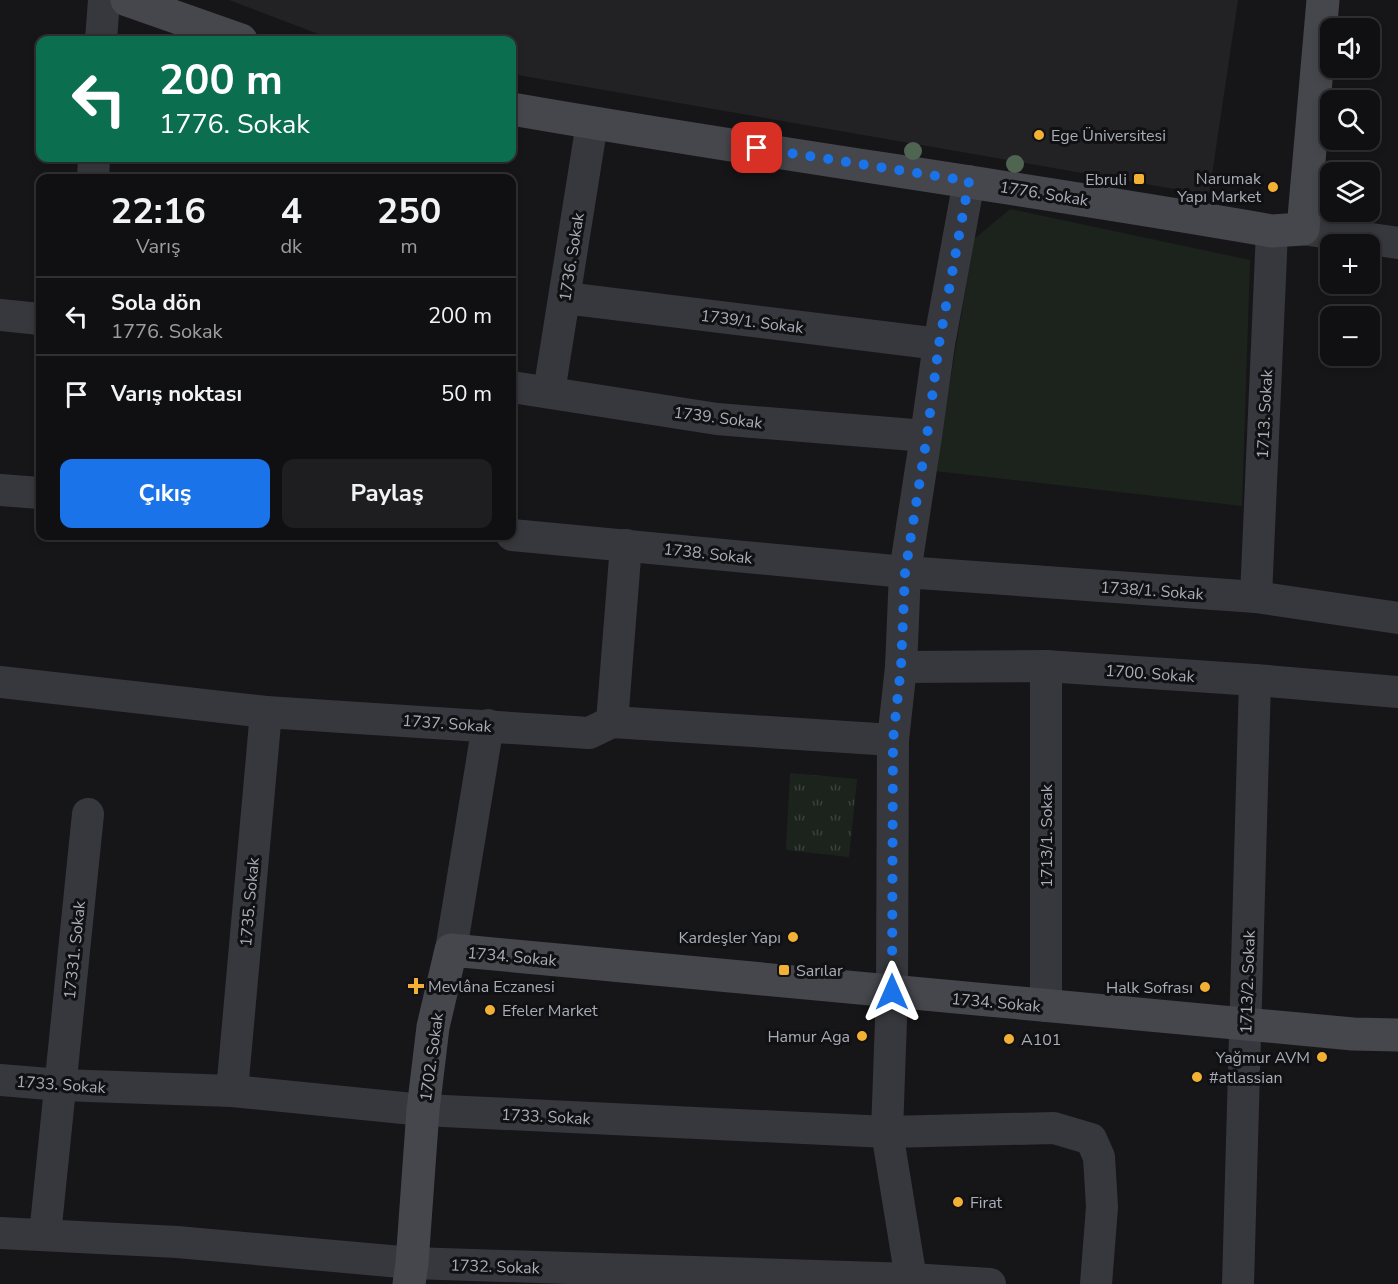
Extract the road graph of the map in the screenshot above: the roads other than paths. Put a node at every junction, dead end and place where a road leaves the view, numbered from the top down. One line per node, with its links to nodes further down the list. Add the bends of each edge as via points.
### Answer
1 (104, 0): 4 (street)
2 (127, 0): 5 (street)
3 (1323, 0): 9 (street)
4 (101, 36)
5 (230, 36)
6 (516, 110): 7 (street, 1776. Sokak)
7 (592, 123): 8 (street, 1776. Sokak); 11 (street, 1736. Sokak)
8 (969, 181): 9 (street, 1776. Sokak); 14 (street)
9 (1287, 230): 10 (street, 1776. Sokak); 23 (street, 1713. Sokak)
10 (1398, 243)
11 (565, 298): 14 (street, 1739/1. Sokak); 16 (street, 1736. Sokak)
12 (0, 315): 13 (street)
13 (36, 319)
14 (939, 344): 17 (street)
15 (516, 388): 16 (street, 1739. Sokak)
16 (549, 392): 17 (street, 1739. Sokak, via 717,418)
17 (927, 436): 22 (street)
18 (0, 490): 19 (street)
19 (36, 493)
20 (516, 535): 21 (street, 1738. Sokak)
21 (626, 545): 22 (street, 1738. Sokak); 31 (street)
22 (905, 573): 23 (street, 1738/1. Sokak); 26 (street)
23 (1256, 597): 24 (street, 1738/1. Sokak)
24 (1398, 618)
25 (1046, 666): 26 (street, 1700. Sokak); 27 (street, 1700. Sokak); 37 (street, 1713/1. Sokak)
26 (901, 667): 33 (street)
27 (1256, 680): 29 (street, 1700. Sokak); 38 (street, 1713/2. Sokak)
28 (0, 682): 30 (street, 1737. Sokak)
29 (1398, 692)
30 (266, 712): 32 (street, 1737. Sokak); 42 (street, 1735. Sokak)
31 (612, 722): 32 (street, 1737. Sokak, via 589,733); 33 (street, 1737. Sokak)
32 (488, 725): 35 (street, 1702. Sokak)
33 (893, 740): 36 (street)
34 (88, 814): 41 (street, 17331. Sokak)
35 (451, 950): 36 (street, 1734. Sokak); 43 (street, 1702. Sokak, via 433,1027)
36 (892, 992): 37 (street, 1734. Sokak); 44 (street)
37 (1046, 1006): 38 (street, 1734. Sokak)
38 (1246, 1024): 39 (street, 1734. Sokak, via 1353,1035); 55 (street, 1713/2. Sokak)
39 (1398, 1035)
40 (0, 1080): 41 (street, 1733. Sokak)
41 (61, 1085): 42 (street, 1733. Sokak); 46 (street, 17331. Sokak)
42 (232, 1092): 43 (street, 1733. Sokak)
43 (423, 1110): 44 (street, 1733. Sokak); 47 (street, 1702. Sokak)
44 (887, 1132): 50 (street); 54 (street, 1733. Sokak, via 1054,1128 1091,1138 1100,1157 1102,1207)
45 (0, 1233): 46 (street, 1732. Sokak)
46 (45, 1235): 47 (street, 1732. Sokak, via 177,1242)
47 (410, 1273): 48 (street, 1732. Sokak)
48 (659, 1277): 49 (street, 1732. Sokak)
49 (741, 1279): 51 (street, 1732. Sokak)
50 (911, 1279): 51 (street, 1732. Sokak); 52 (street, 1732. Sokak)
51 (827, 1280)
52 (976, 1284): 53 (street, 1732. Sokak)
53 (990, 1284)
54 (1096, 1284)
55 (1239, 1284)

